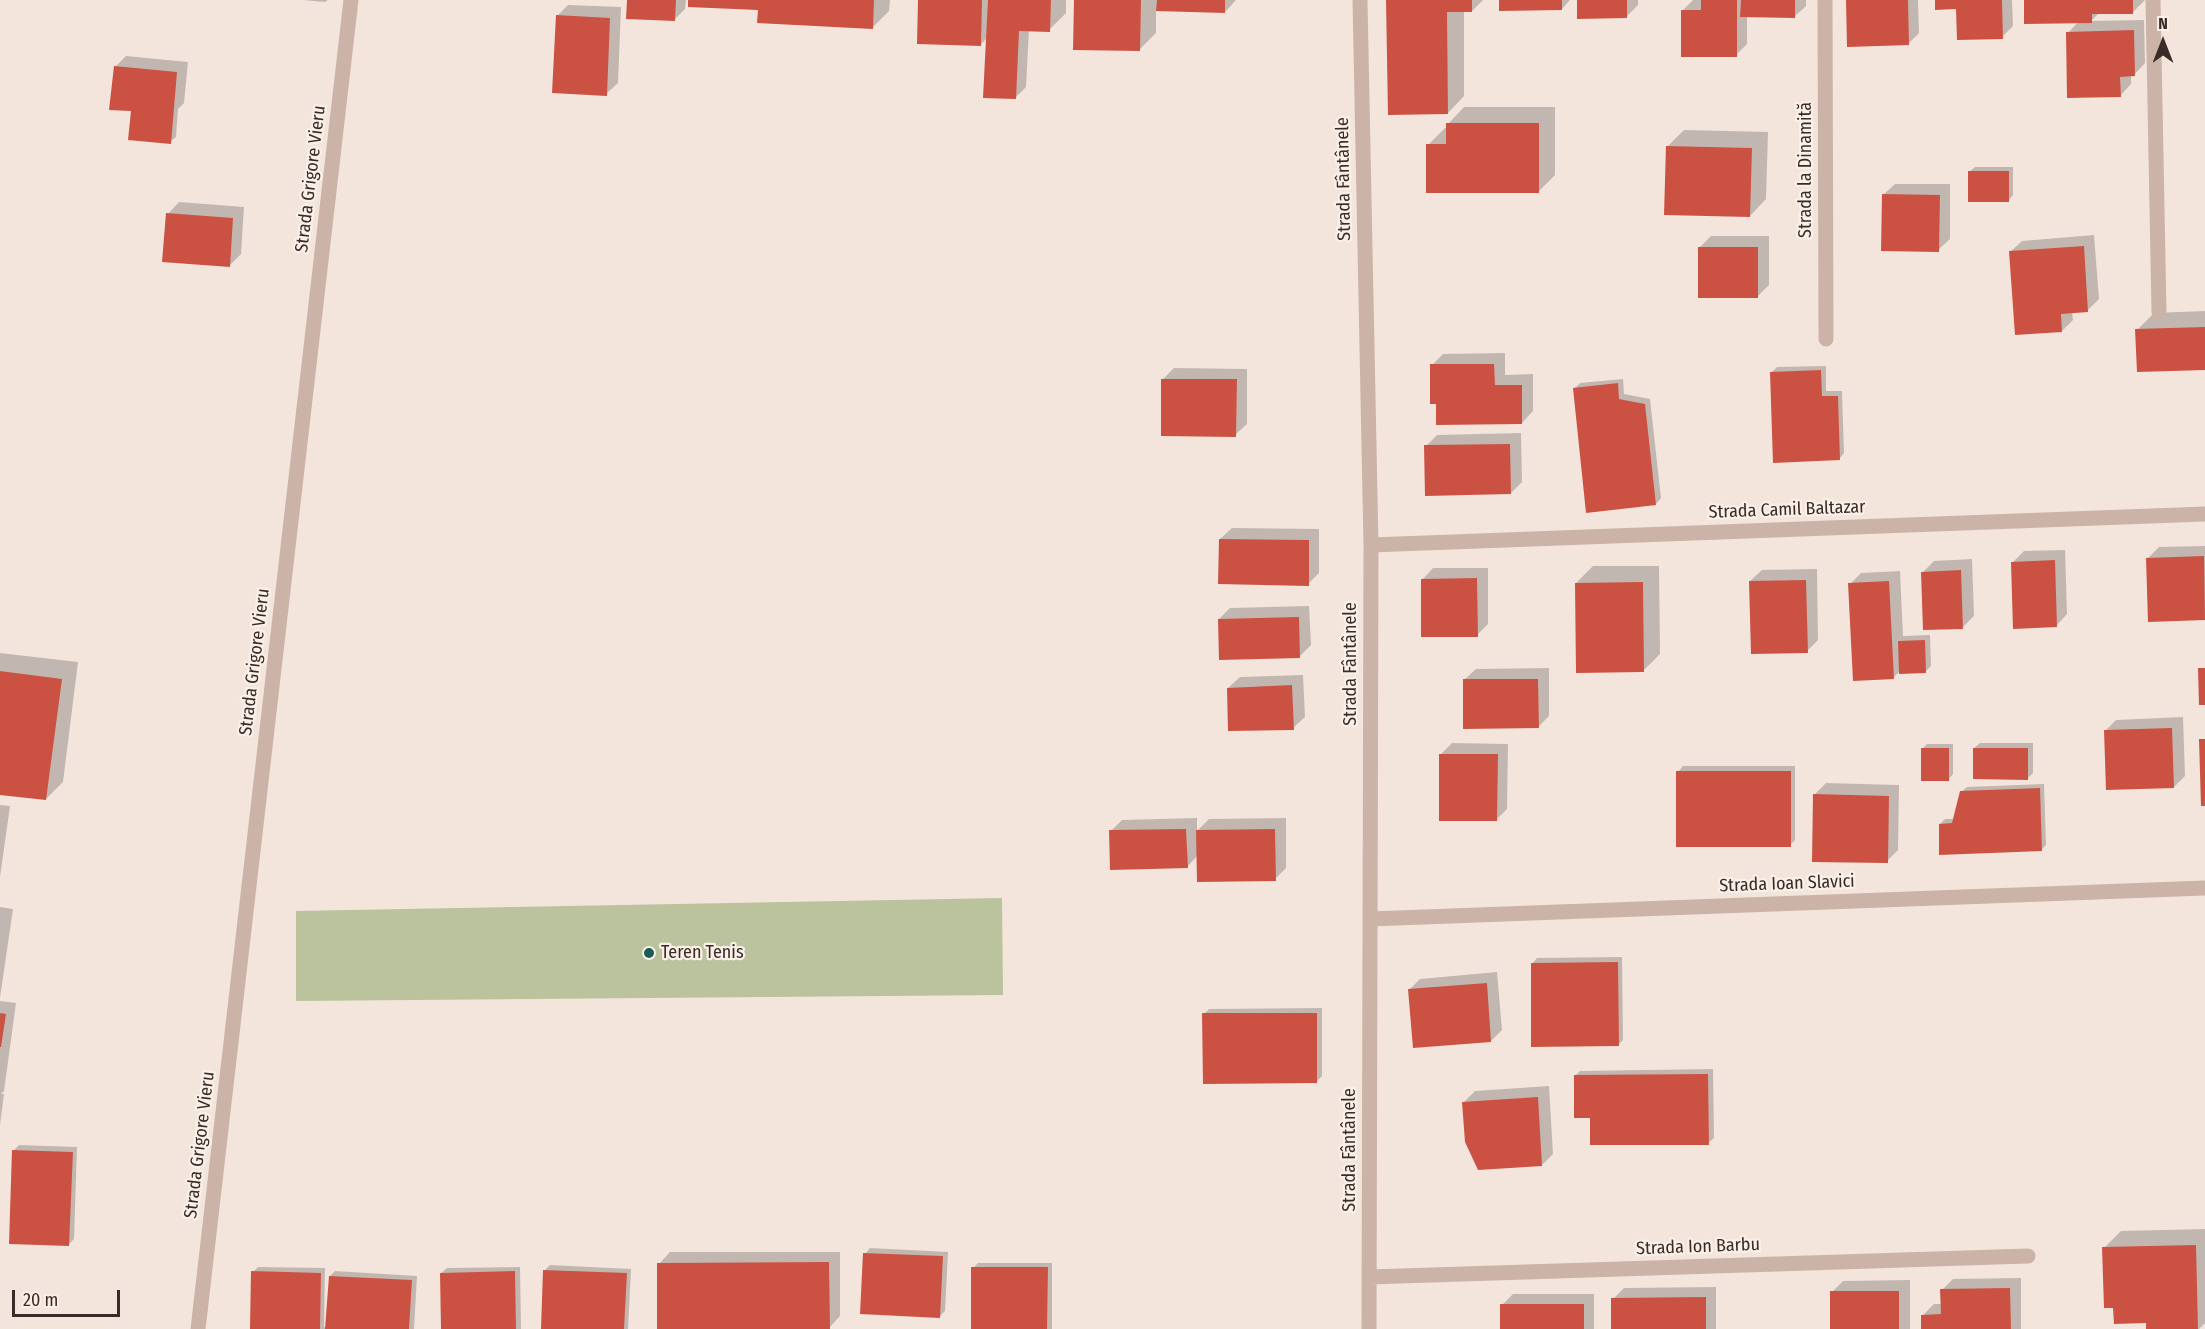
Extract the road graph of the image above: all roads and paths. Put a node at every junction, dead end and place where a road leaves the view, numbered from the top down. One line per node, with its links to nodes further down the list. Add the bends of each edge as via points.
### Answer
1 (351, 0): 13 (street, Strada Grigore Vieru)
2 (1360, 0): 8 (street, Strada Fântânele)
3 (1825, 0): 6 (street, Strada la Dinamită)
4 (2153, 0): 5 (street)
5 (2159, 312)
6 (1826, 339)
7 (2205, 514): 8 (street, Strada Camil Baltazar)
8 (1371, 545): 10 (street, Strada Fântânele)
9 (2205, 888): 10 (street, Strada Ioan Slavici)
10 (1370, 919): 12 (street, Strada Fântânele)
11 (2028, 1256): 12 (street, Strada Ion Barbu)
12 (1369, 1277): 14 (street, Strada Fântânele)
13 (198, 1329)
14 (1369, 1329)

